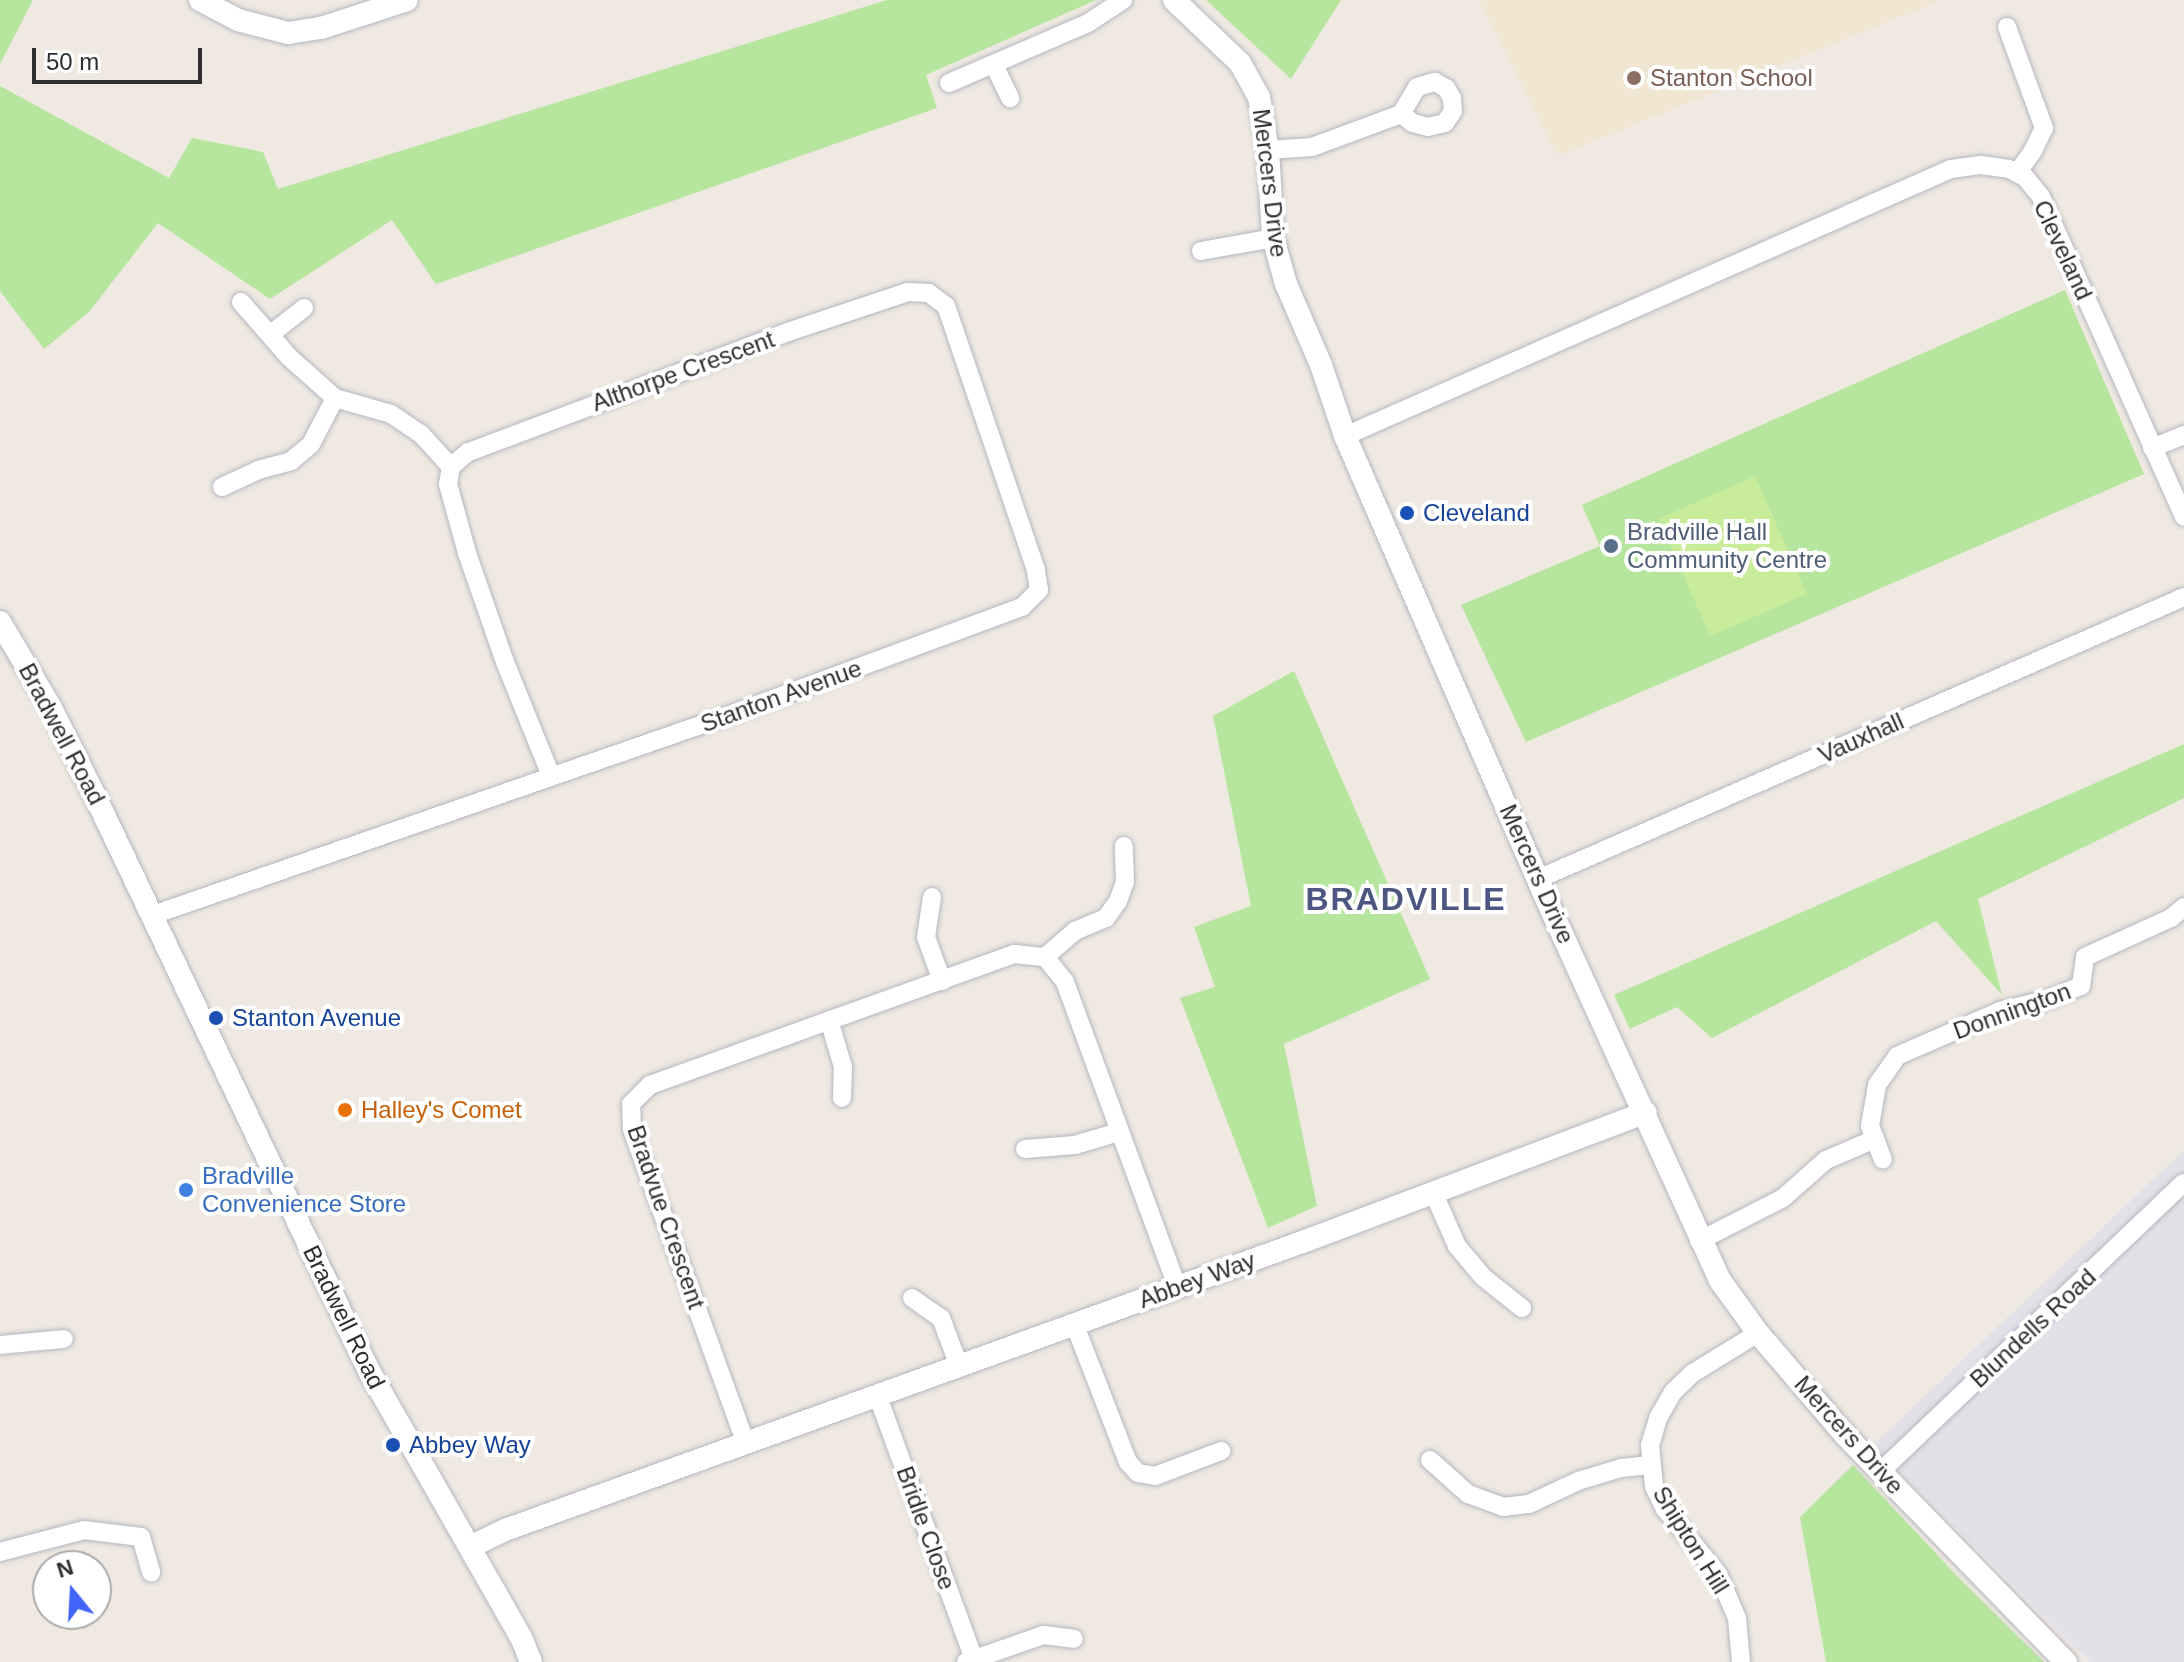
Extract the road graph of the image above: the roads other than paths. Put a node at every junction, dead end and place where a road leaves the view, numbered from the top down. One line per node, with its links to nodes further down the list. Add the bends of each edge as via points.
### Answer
1 (200, 0): 2 (street, via 238,20 288,33 321,28)
2 (407, 0)
3 (1123, 0): 6 (street, via 1088,23)
4 (1174, 0): 10 (street, Mercers Drive, via 1240,63 1259,97)
5 (2007, 27): 11 (street, via 2044,128)
6 (994, 65): 7 (street); 8 (street)
7 (949, 83)
8 (1010, 98)
9 (1401, 114): 10 (street, via 1312,147)
10 (1268, 150): 12 (street, Mercers Drive)
11 (2017, 173): 19 (street, via 1981,165 1951,169); 20 (street, Cleveland, via 2041,197)
12 (1273, 238): 13 (street); 19 (street, Mercers Drive)
13 (1201, 251)
14 (241, 302): 16 (street)
15 (304, 308): 16 (street)
16 (271, 334): 17 (street)
17 (335, 398): 21 (street, via 391,414 421,434); 22 (street, via 311,444 291,461)
18 (2184, 435): 20 (street)
19 (1345, 436): 29 (street, Mercers Drive)
20 (2152, 448): 23 (street, Cleveland)
21 (451, 467): 24 (street, Althorpe Crescent, via 468,452 788,332 908,292 929,293 946,306); 27 (street, via 448,484 467,553)
22 (222, 487)
23 (2184, 517)
24 (1039, 590): 27 (street, Stanton Avenue, via 1022,607)
25 (2184, 597): 29 (street, Vauxhall)
26 (0, 622): 32 (street, Bradwell Road, via 51,708)
27 (551, 776): 32 (street, Stanton Avenue)
28 (1124, 846): 33 (street, via 1125,882 1106,918 1075,931)
29 (1538, 879): 37 (street, Mercers Drive)
30 (932, 897): 34 (street, via 926,937)
31 (2184, 907): 39 (street, Donnington, via 2085,957 2081,986 2000,1011 1897,1056 1877,1085 1870,1126)
32 (153, 915): 59 (street, Bradwell Road, via 369,1371)
33 (1045, 957): 34 (street, Bradvue Crescent, via 1014,954); 38 (street, via 1065,982)
34 (942, 981): 35 (street, Bradvue Crescent)
35 (829, 1020): 36 (street, via 843,1067); 54 (street, Bradvue Crescent, via 650,1085 631,1104 632,1129)
36 (842, 1098)
37 (1646, 1112): 43 (street, Abbey Way); 44 (street, Mercers Drive)
38 (1119, 1132): 40 (street, via 1075,1145); 45 (street)
39 (1875, 1139): 41 (street, Donnington); 44 (street, via 1826,1160 1783,1198)
40 (1025, 1149)
41 (1883, 1160)
42 (2184, 1183): 58 (street, Blundells Road)
43 (1434, 1194): 45 (street, Abbey Way); 47 (street, via 1457,1246 1483,1277)
44 (1699, 1241): 49 (street, Mercers Drive)
45 (1177, 1287): 48 (street, Abbey Way)
46 (912, 1298): 52 (street, via 941,1318)
47 (1522, 1308)
48 (1074, 1323): 52 (street, Abbey Way); 55 (street, via 1128,1462 1138,1473 1155,1476)
49 (1758, 1333): 57 (street, Shipton Hill, via 1693,1373 1673,1392 1658,1418); 58 (street, Mercers Drive)
50 (64, 1339): 51 (street)
51 (0, 1345)
52 (959, 1366): 53 (street, Abbey Way)
53 (878, 1397): 54 (street, Abbey Way); 63 (street, Bridle Close)
54 (746, 1444): 59 (street, Abbey Way)
55 (1221, 1451)
56 (1430, 1460): 57 (street, Shipton Hill, via 1468,1494 1503,1507 1529,1504 1621,1468)
57 (1650, 1465): 65 (street, Shipton Hill, via 1665,1509 1718,1574 1737,1618)
58 (1880, 1472): 66 (street, Mercers Drive)
59 (470, 1547): 64 (street, Bradwell Road)
60 (0, 1552): 61 (street, via 84,1530 141,1537)
61 (151, 1573)
62 (1074, 1639): 63 (street, Bridle Close, via 1043,1635)
63 (970, 1660)
64 (531, 1662)
65 (1741, 1662)
66 (2066, 1662)

